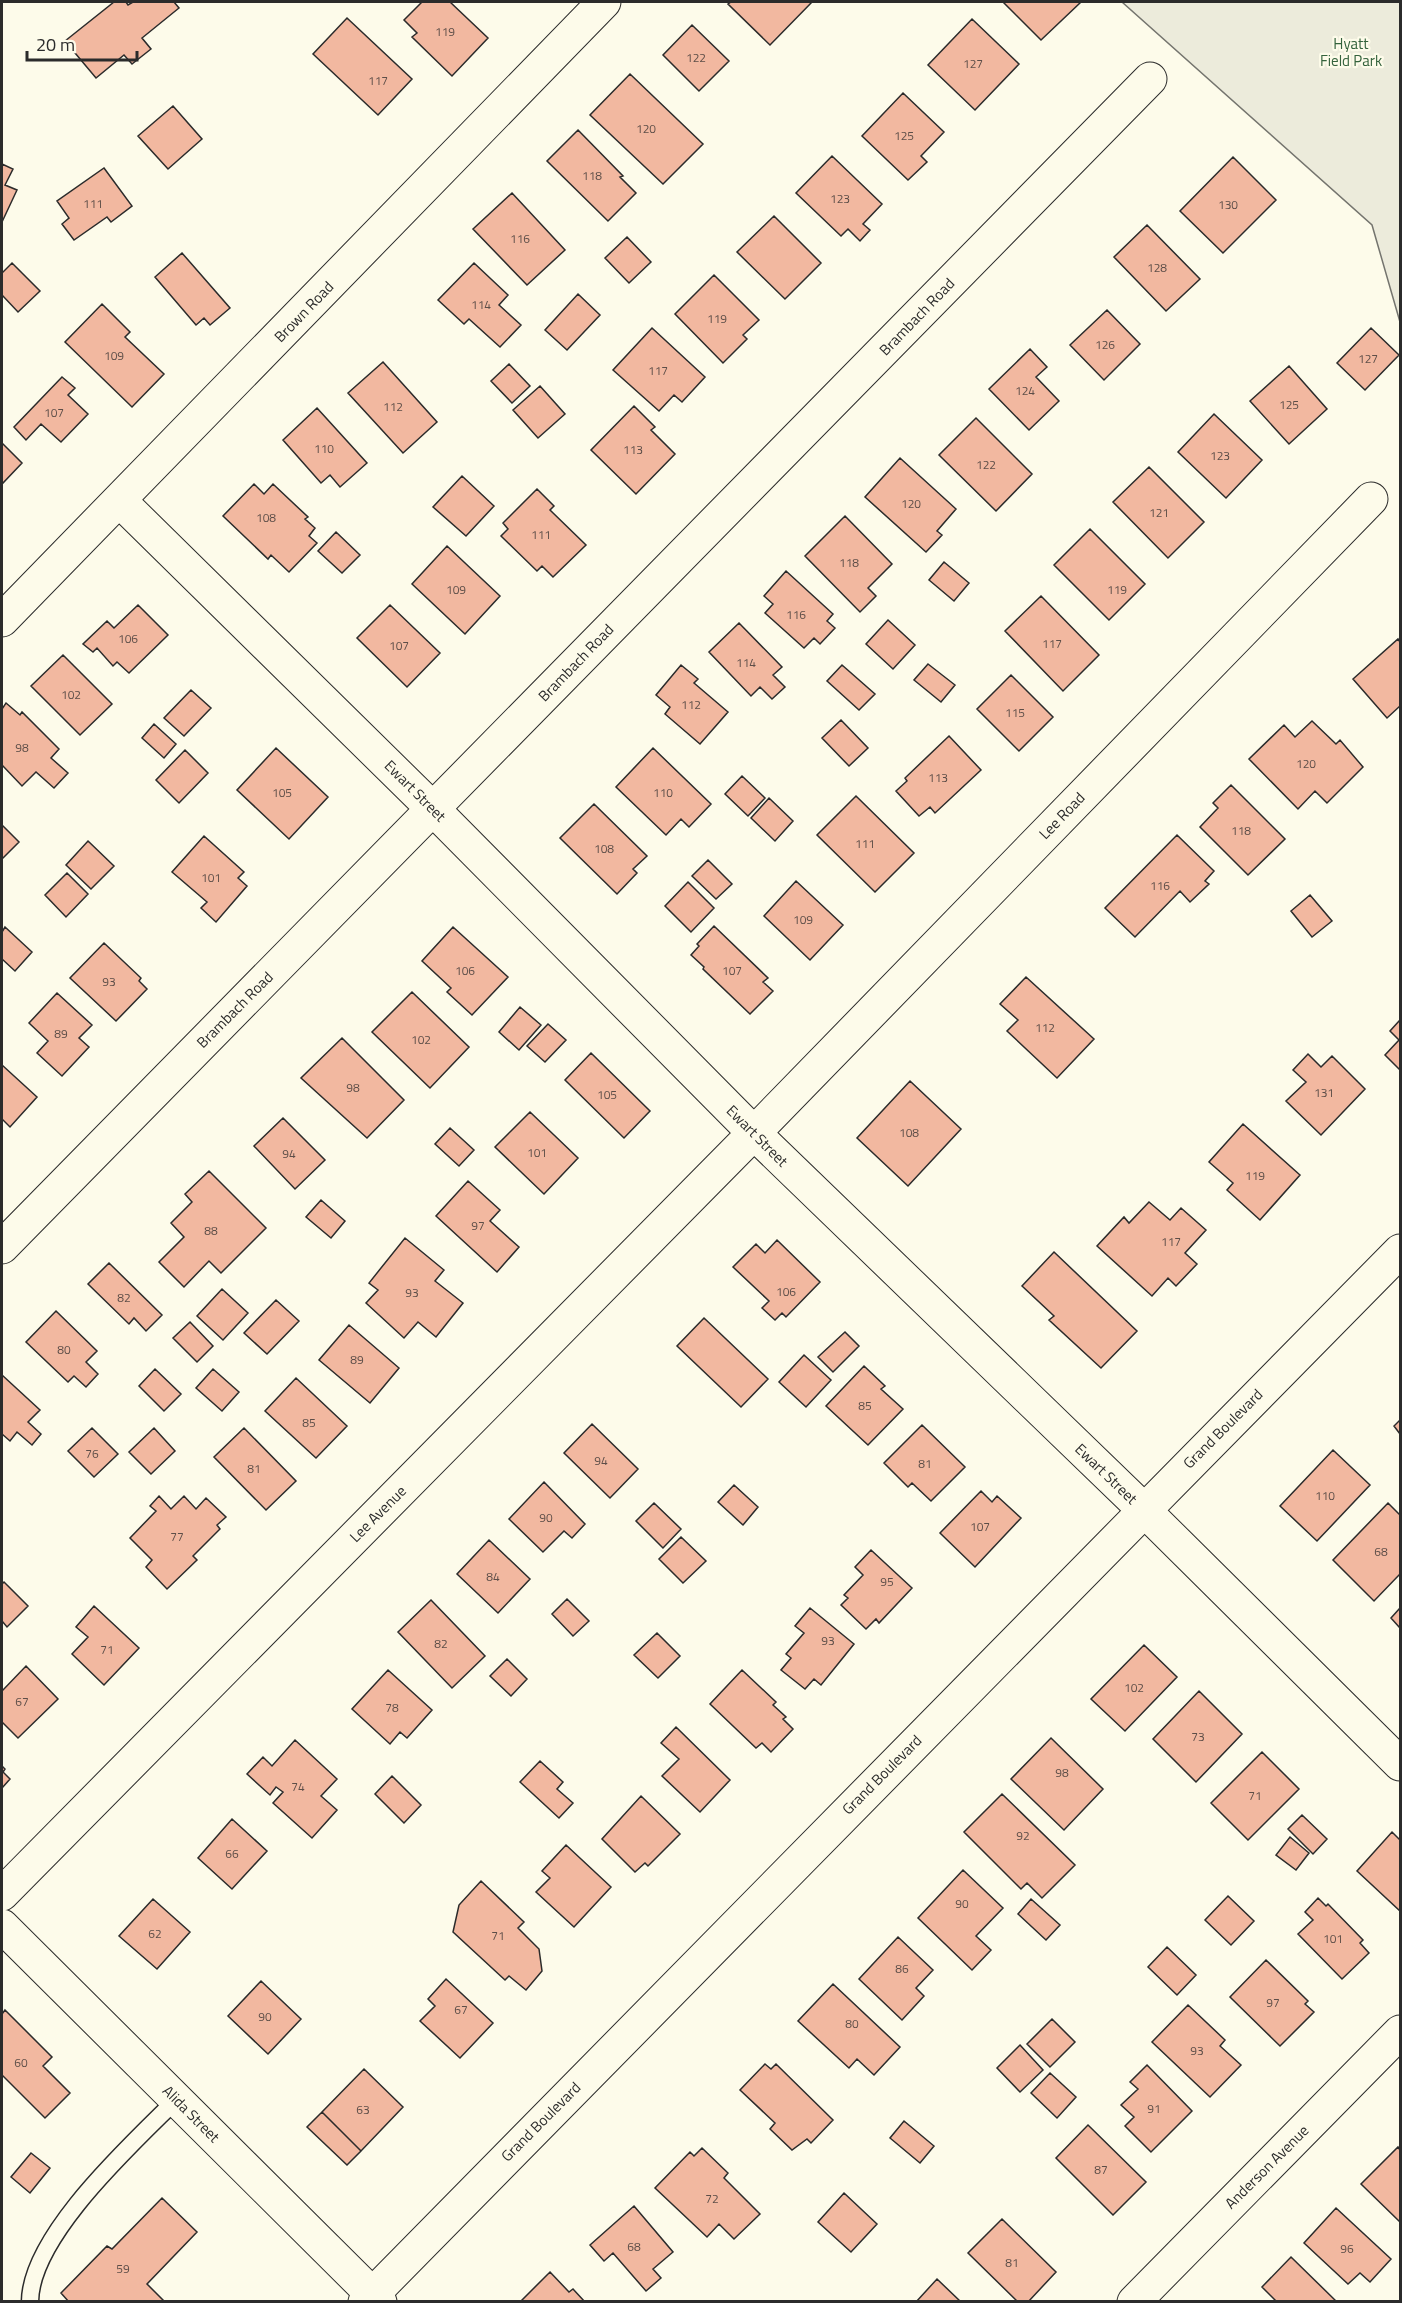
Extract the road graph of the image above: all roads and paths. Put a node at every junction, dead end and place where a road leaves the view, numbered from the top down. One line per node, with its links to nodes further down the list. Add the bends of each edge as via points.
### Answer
1 (604, 2): 4 (street, Brown Road)
2 (1150, 79): 6 (street, Brambach Road)
3 (1371, 499): 7 (street, Lee Road)
4 (120, 501): 5 (street, Brown Road); 6 (street, Ewart Street)
5 (2, 620)
6 (433, 809): 7 (street, Ewart Street); 8 (street, Brambach Road)
7 (754, 1133): 10 (street, Ewart Street); 12 (street, Lee Avenue)
8 (2, 1247)
9 (1401, 1251): 10 (street, Grand Boulevard)
10 (1144, 1510): 11 (street, Ewart Street); 16 (street, Grand Boulevard)
11 (1401, 1764)
12 (2, 1894)
13 (2, 1926): 15 (street, Alida Street)
14 (1401, 2032): 18 (street, Anderson Avenue)
15 (176, 2100): 16 (street, Alida Street); 17 (lane, via 72,2209 39,2266)
16 (372, 2299)
17 (30, 2301)
18 (1134, 2301)

